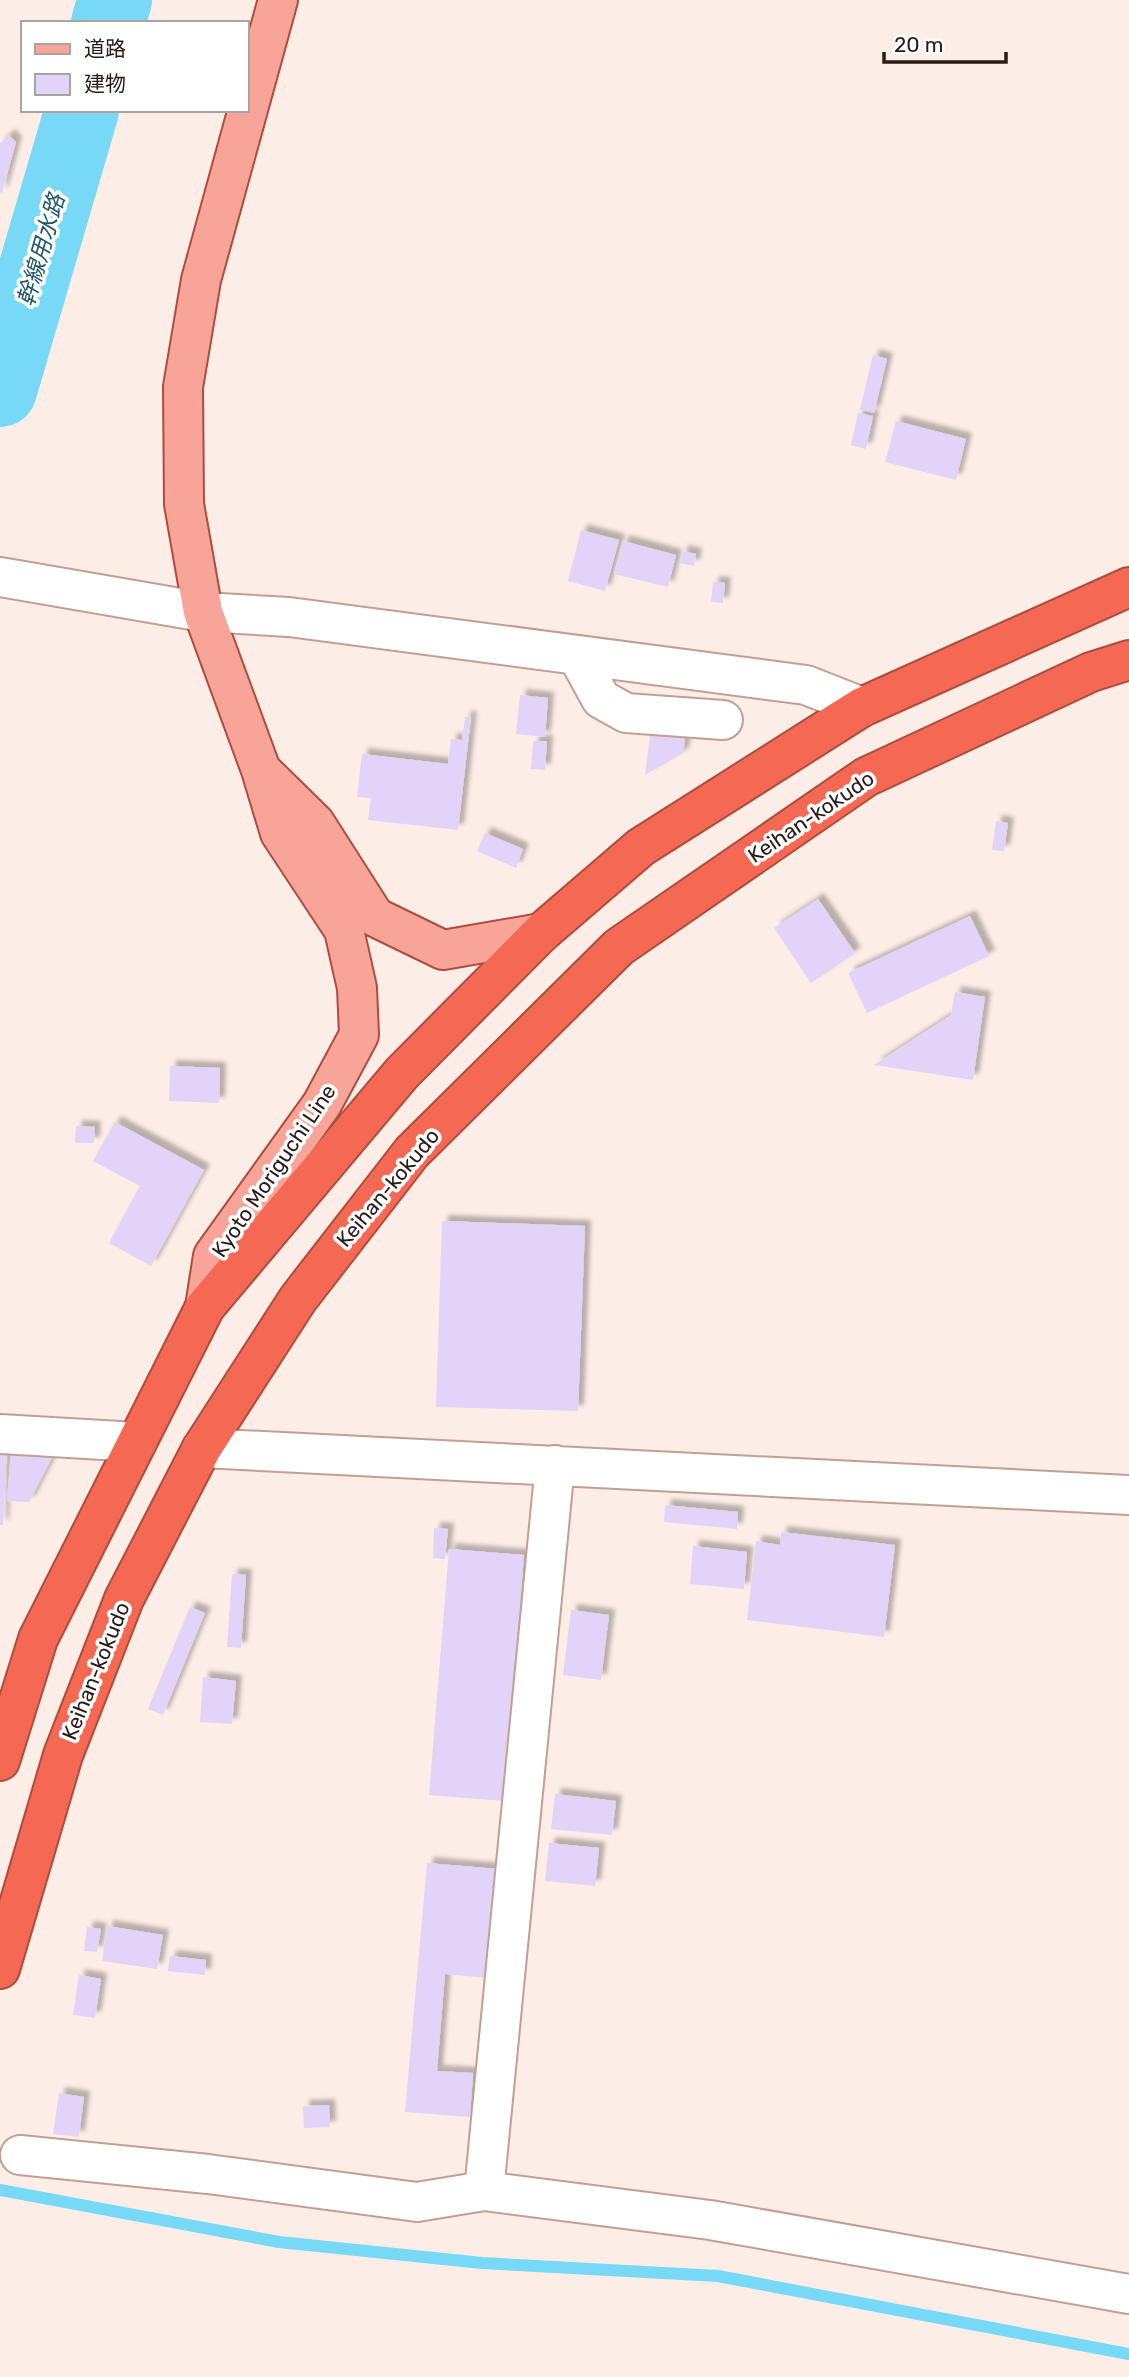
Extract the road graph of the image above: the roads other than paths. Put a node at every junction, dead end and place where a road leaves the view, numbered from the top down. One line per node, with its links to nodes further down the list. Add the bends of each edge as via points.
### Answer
1 (278, 0): 2 (main road, Kyoto Moriguchi Line)
2 (248, 109)
3 (247, 112): 6 (main road, Kyoto Moriguchi Line, via 201,280 183,387 184,504)
4 (0, 577): 6 (street)
5 (1129, 587): 9 (highway)
6 (204, 612): 7 (street, via 289,617); 11 (main road, Kyoto Moriguchi Line)
7 (577, 655): 9 (street, via 806,685); 10 (street, via 601,699 626,713)
8 (1129, 660): 16 (highway, Keihan-kokudo, via 1091,672 866,777 620,947 412,1152 298,1299)
9 (862, 707): 12 (highway, via 641,847)
10 (723, 720)
11 (261, 771): 12 (main road, Kyoto Moriguchi Line, via 315,823 375,917 443,950); 13 (main road, Kyoto Moriguchi Line, via 280,833 344,930 357,988 359,1035 322,1104 213,1256)
12 (541, 933): 13 (highway, via 402,1073)
13 (205, 1307): 15 (highway)
14 (0, 1434): 15 (street)
15 (137, 1442): 19 (highway, via 38,1639)
16 (202, 1448): 17 (street); 20 (highway, Keihan-kokudo, via 124,1599 68,1742)
17 (555, 1465): 18 (street); 22 (street)
18 (1129, 1494)
19 (0, 1761)
20 (0, 1969)
21 (20, 2155): 22 (street, via 417,2202)
22 (484, 2191): 23 (street, via 710,2220)
23 (1129, 2294)

